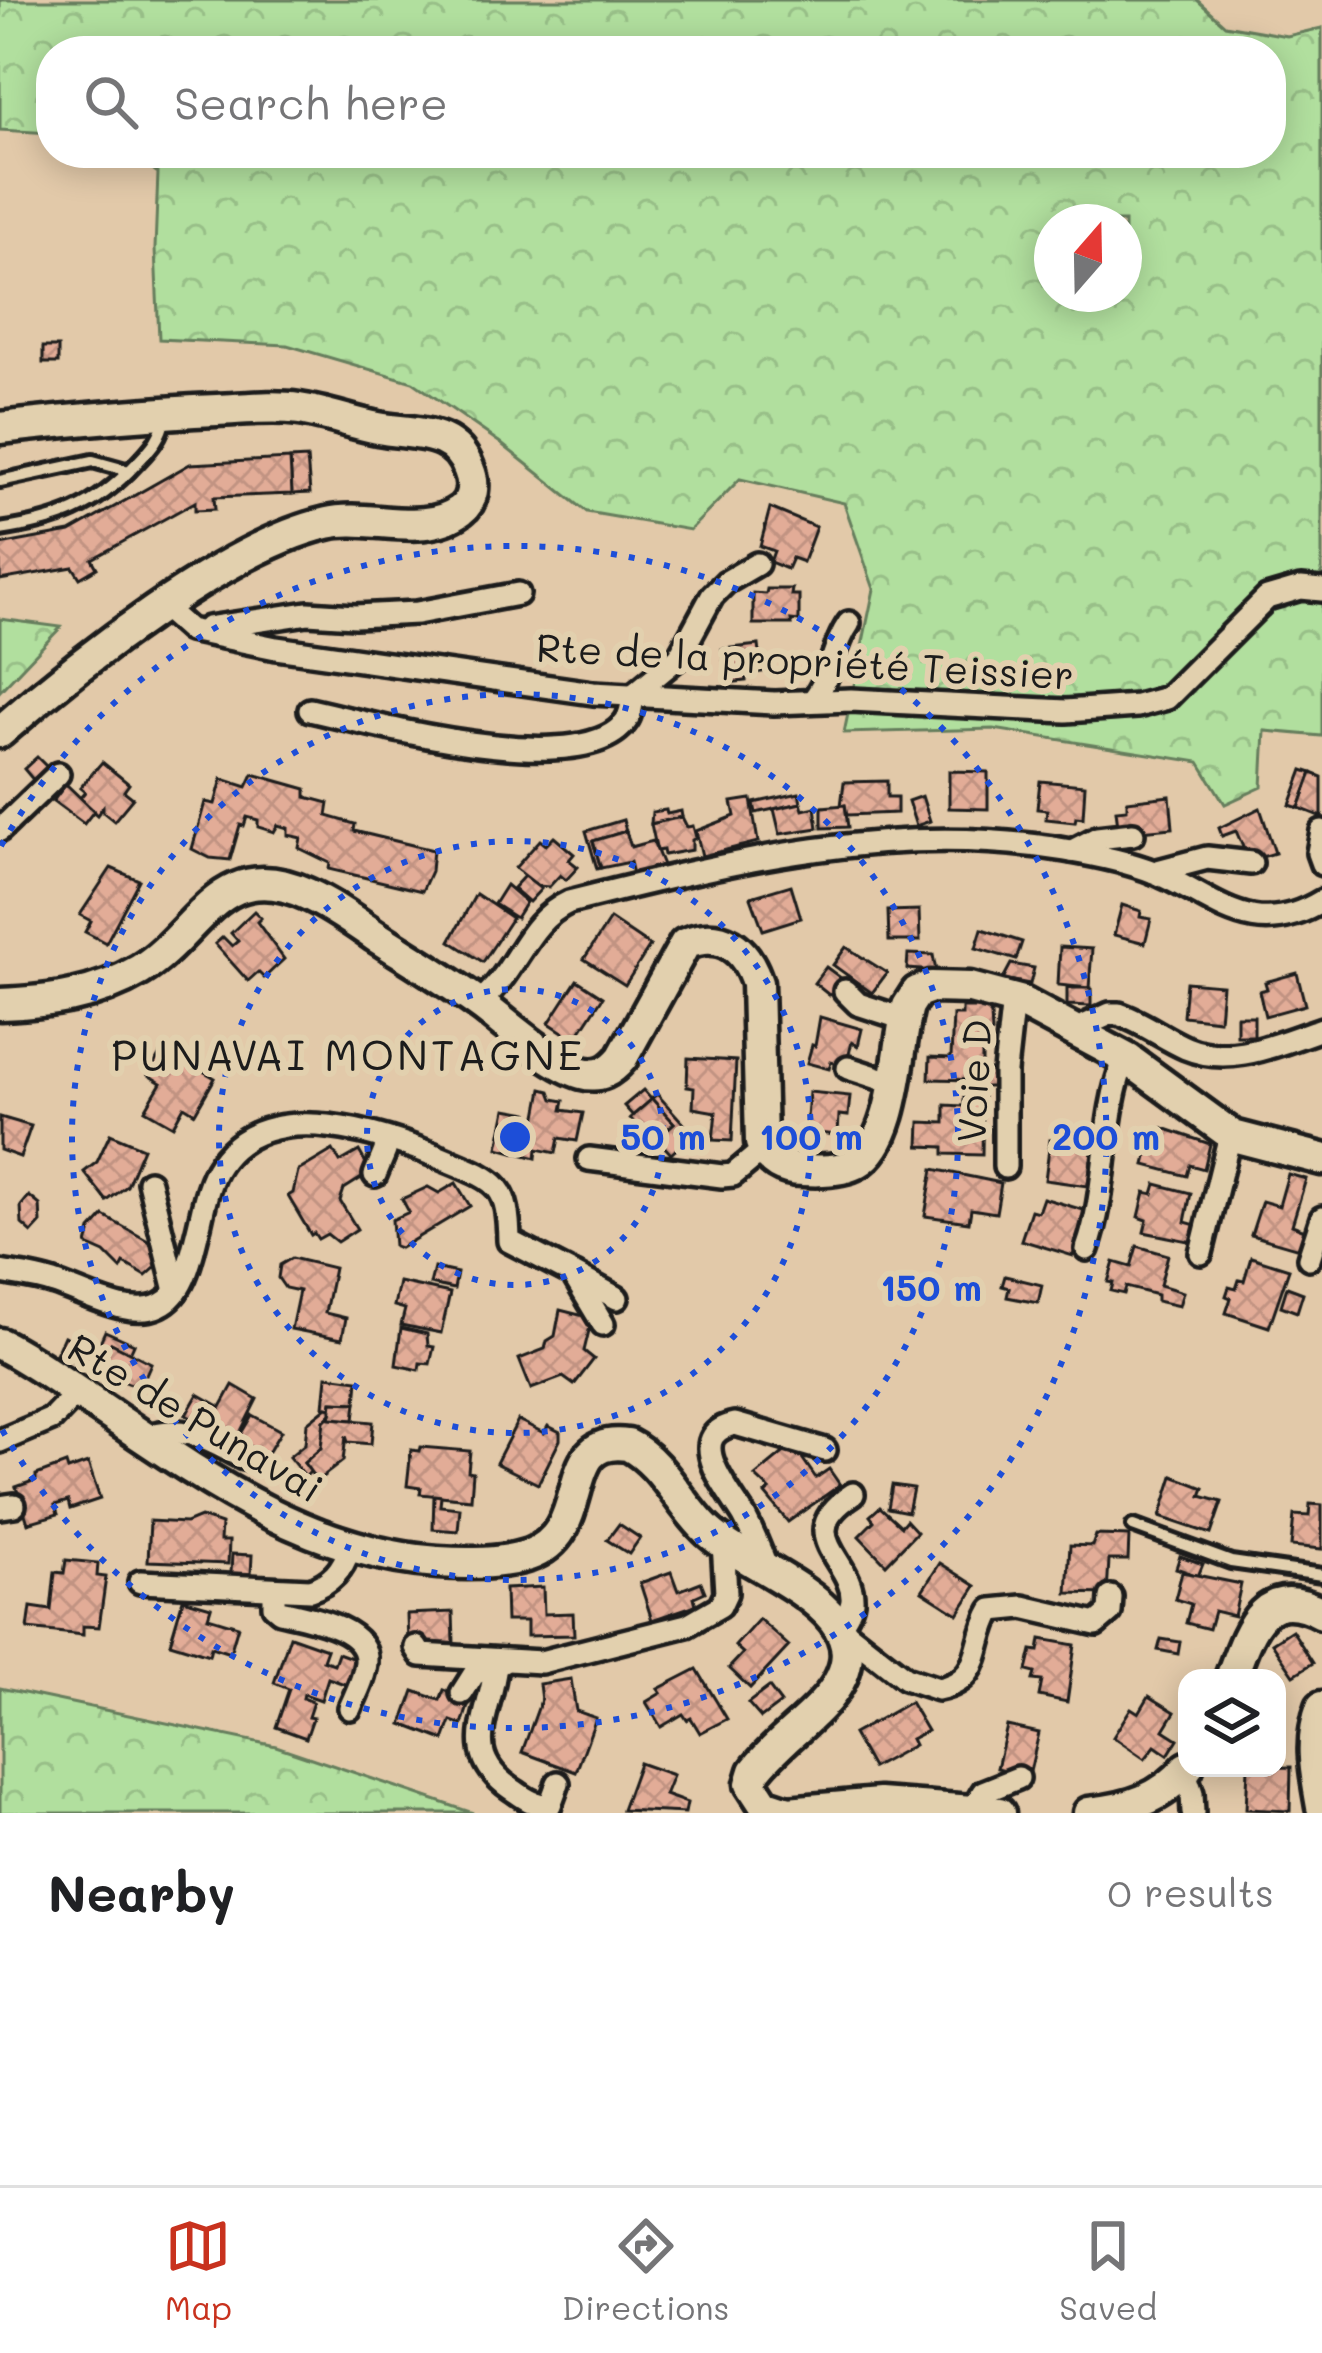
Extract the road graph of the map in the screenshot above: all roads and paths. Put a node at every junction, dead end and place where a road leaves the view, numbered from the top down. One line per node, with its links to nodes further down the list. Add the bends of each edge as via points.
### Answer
1 (166, 412): 2 (main road); 3 (lane, via 158,440); 9 (main road, via 296,408 434,435 454,443 473,494 447,518 330,522 295,534)
2 (0, 428)
3 (129, 471): 4 (lane, via 93,460); 5 (lane, via 67,515)
4 (0, 481)
5 (0, 530)
6 (757, 564): 12 (street, via 712,596 679,657)
7 (1322, 590): 13 (street, Rte de la propriété Teissier, via 1268,598 1167,698 1137,706 1066,711)
8 (518, 594): 11 (street, via 417,613 308,614)
9 (163, 607): 11 (street); 15 (main road)
10 (849, 623): 13 (street)
11 (189, 630): 12 (street, Rte de la propriété Teissier, via 335,658)
12 (633, 695): 13 (street, Rte de la propriété Teissier); 14 (street, via 629,718 610,734 544,749)
13 (812, 701)
14 (310, 710)
15 (0, 732)
16 (58, 774): 17 (street)
17 (0, 830)
18 (1322, 831): 22 (street)
19 (1133, 834): 20 (street, via 1096,838)
20 (1072, 851): 23 (street); 28 (street, via 832,844 569,902 538,924 500,987)
21 (1251, 863): 23 (street, via 1207,858)
22 (1322, 864)
23 (1154, 872): 24 (street, via 1234,915 1292,915)
24 (1322, 901)
25 (845, 991): 29 (street, via 858,1004)
26 (1013, 999): 29 (main road, via 931,987 917,992); 30 (main road); 40 (street, Voie D)
27 (0, 1004): 28 (main road, via 100,991 145,967 224,892 249,883 306,893)
28 (478, 1004): 37 (main road, via 578,1072 602,1074 637,1037 685,944 729,942 757,983)
29 (904, 1019): 34 (main road)
30 (1077, 1029): 31 (street, via 1119,1014 1183,1047 1227,1056); 32 (main road)
31 (1322, 1029)
32 (1125, 1058): 35 (main road); 44 (street)
33 (848, 1068): 34 (street)
34 (894, 1083): 37 (main road, via 878,1139 859,1162 794,1170)
35 (1230, 1135): 39 (main road); 45 (street)
36 (386, 1139): 41 (street); 48 (street, via 489,1178 508,1205 509,1240); 49 (street, via 290,1125 227,1154)
37 (764, 1150): 38 (street, via 722,1176)
38 (589, 1159)
39 (1322, 1159)
40 (1005, 1166)
41 (375, 1175)
42 (149, 1182): 49 (street)
43 (1322, 1218): 46 (street)
44 (1087, 1249)
45 (1201, 1252)
46 (1309, 1258)
47 (0, 1271): 49 (street, via 137,1309 155,1308)
48 (573, 1274): 50 (street); 51 (street)
49 (176, 1292)
50 (617, 1298)
51 (603, 1324)
52 (0, 1344): 53 (main road, Rte de Punavai)
53 (77, 1393): 54 (main road, Rte de Punavai); 55 (street, via 52,1419)
54 (144, 1438): 57 (street, via 184,1431); 61 (main road, Rte de Punavai, via 268,1515)
55 (0, 1441)
56 (825, 1450): 62 (street, via 735,1424 712,1439 710,1462)
57 (243, 1458)
58 (853, 1494): 68 (street, via 835,1506 826,1530 852,1597)
59 (1133, 1526): 63 (lane, via 1231,1562)
60 (723, 1542): 61 (main road, Rte de Punavai, via 640,1450 619,1443 586,1459 559,1537 530,1555 449,1563); 62 (main road, Rte de Punavai); 70 (street, via 726,1592 706,1616 594,1652)
61 (349, 1549): 65 (street, via 326,1585)
62 (767, 1569): 68 (main road, Rte de Punavai)
63 (1322, 1575)
64 (140, 1582): 65 (street)
65 (274, 1589): 73 (street, via 280,1611 339,1629 363,1646 367,1658)
66 (1111, 1597): 68 (street, via 1110,1612 1096,1624 1023,1607 992,1610 973,1669 938,1689 905,1678)
67 (1322, 1613): 71 (main road, via 1292,1604 1260,1614)
68 (840, 1627): 80 (main road, via 840,1678 756,1768 755,1795 788,1812 879,1804)
69 (416, 1647): 70 (street, via 421,1655)
70 (500, 1663): 72 (street, via 474,1674); 78 (street, via 481,1752 504,1785 540,1806 550,1804)
71 (1234, 1669)
72 (461, 1693)
73 (350, 1708)
74 (1322, 1708): 79 (main road, via 1312,1752)
75 (1178, 1776): 81 (main road, via 1146,1800)
76 (1188, 1777): 82 (street)
77 (1018, 1778): 80 (street, via 983,1792)
78 (558, 1783)
79 (1322, 1807)
80 (986, 1812)
81 (1089, 1813)
82 (1193, 1813)

